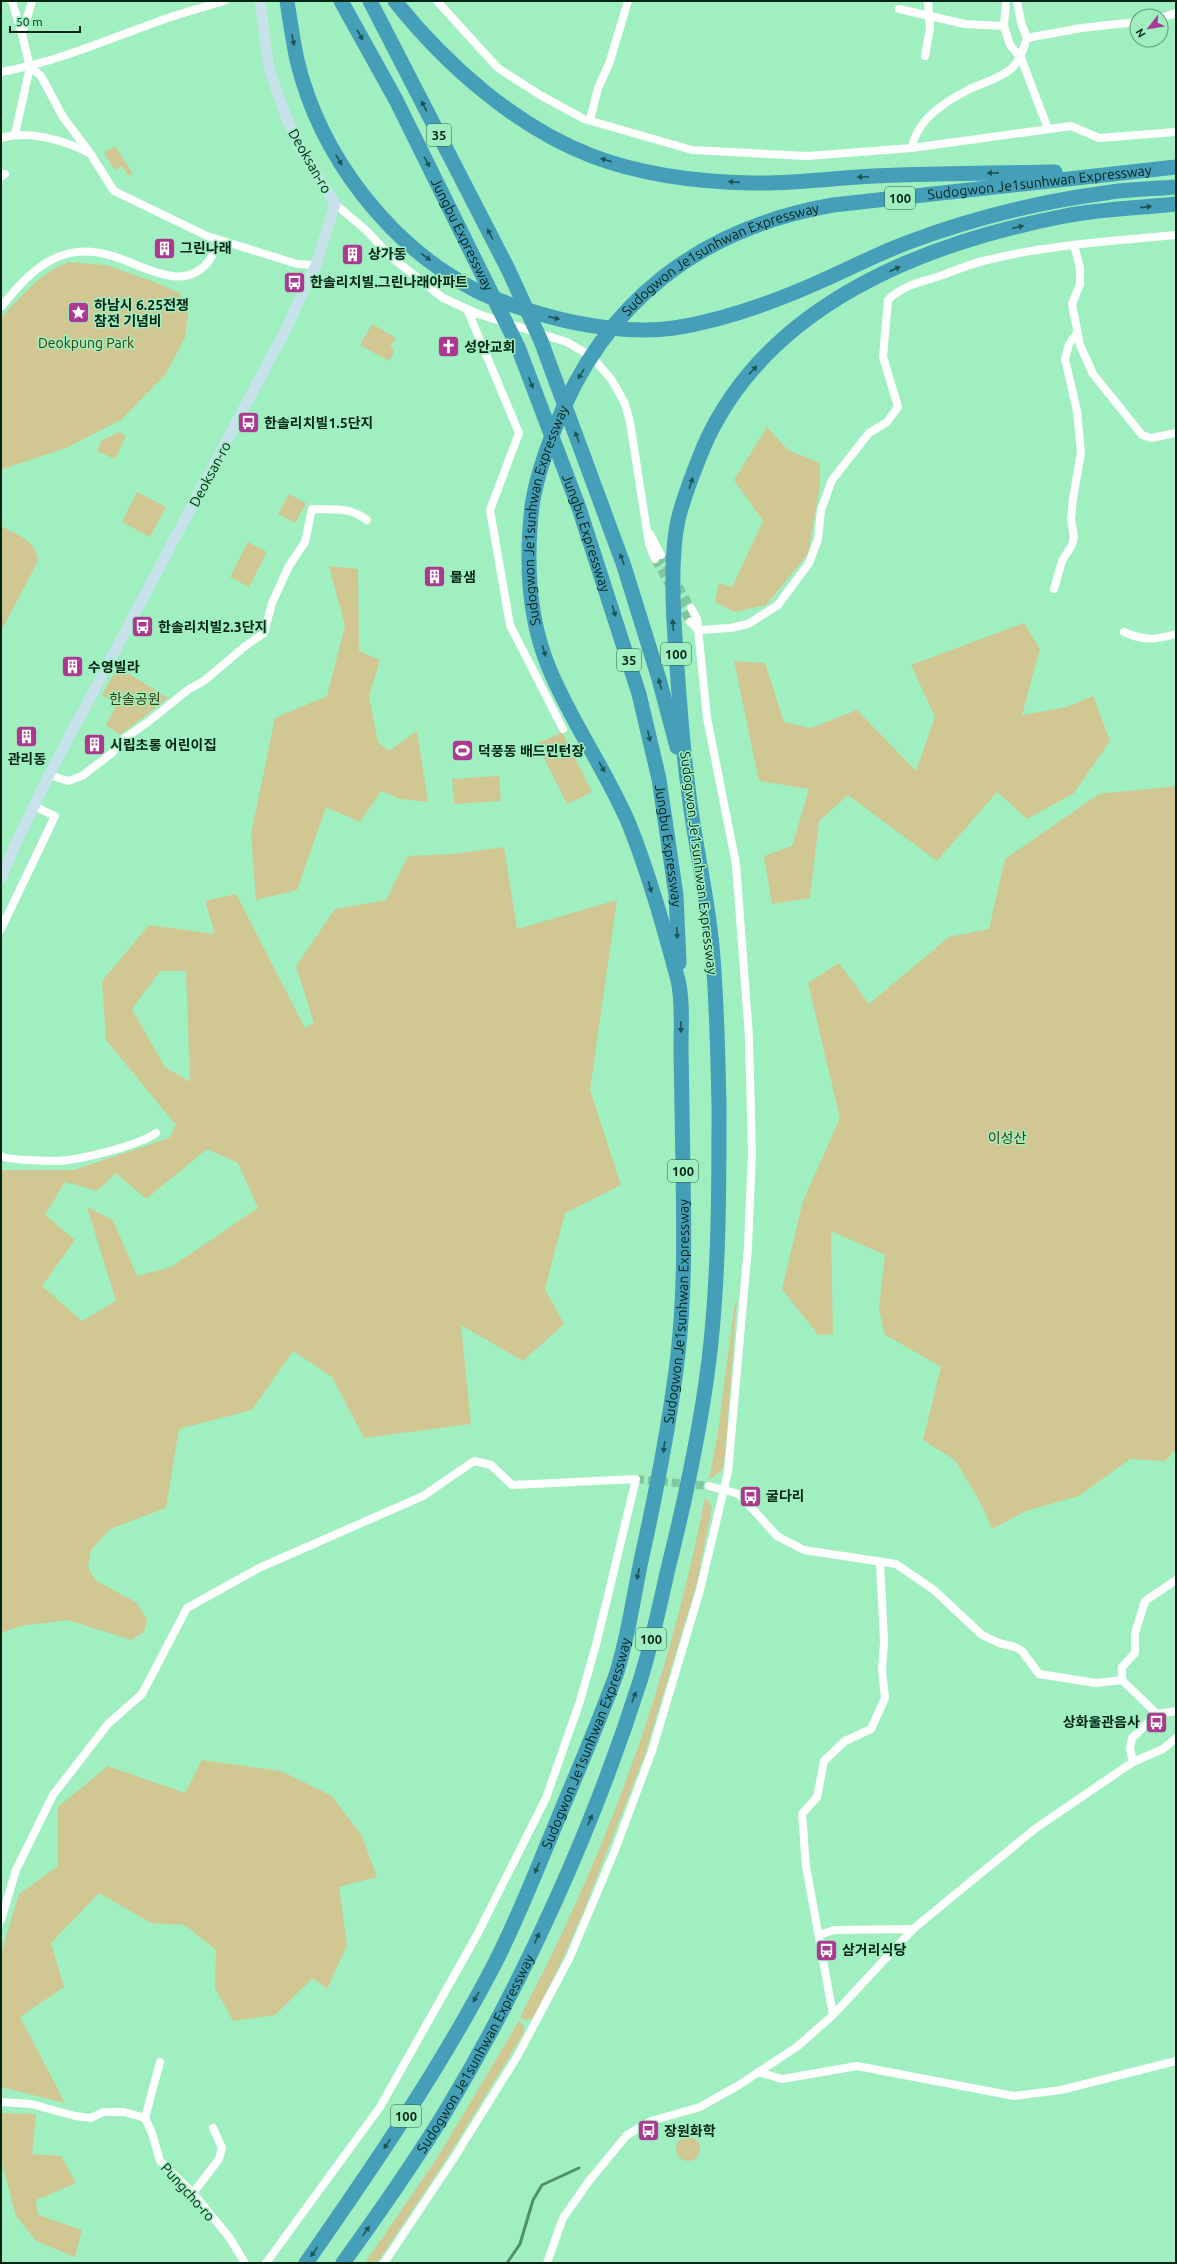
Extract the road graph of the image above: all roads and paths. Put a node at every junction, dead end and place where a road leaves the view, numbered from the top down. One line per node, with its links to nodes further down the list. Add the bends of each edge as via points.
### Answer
1 (12, 1): 18 (street)
2 (32, 1): 18 (street)
3 (224, 1): 22 (street)
4 (260, 1): 34 (main road, Deoksan-ro, via 269,68 286,117 300,148)
5 (287, 1): 33 (highway, one-way to 33, via 298,62 310,101 345,170 365,197 415,248 451,275 476,290 508,304 555,319 590,326 632,329 670,329 721,319 769,304 905,243 948,228 1065,199 1108,192)
6 (341, 1): 60 (highway, Jungbu Expressway / 35, one-way to 60, via 396,100 518,347 579,508 639,694 659,779 676,894)
7 (370, 1): 54 (highway, Jungbu Expressway / 35, one-way to 7, via 659,679 624,566 541,341 508,269)
8 (395, 1): 32 (highway, one-way to 8, via 875,176 752,184 668,177 592,156 540,130 488,94 448,60)
9 (437, 1): 24 (street, via 498,68 540,95)
10 (628, 1): 24 (street, via 609,64 598,88)
11 (928, 1): 15 (street)
12 (1006, 1): 17 (street)
13 (1017, 1): 19 (street)
14 (899, 9): 15 (street)
15 (930, 15): 17 (street, via 965,24); 20 (street)
16 (1129, 23): 19 (street)
17 (1004, 26): 21 (street, via 1010,45)
18 (22, 34): 22 (street)
19 (1027, 38): 21 (street)
20 (925, 56)
21 (1021, 58): 25 (street); 29 (street, via 1010,69 966,90 936,111 919,127)
22 (30, 67): 23 (street); 27 (street); 30 (street, via 41,76 63,117)
23 (1, 72)
24 (590, 120): 29 (street, via 692,150 807,156)
25 (1048, 129): 26 (street, via 1072,126 1099,138); 29 (street)
26 (1176, 132)
27 (15, 134): 28 (street); 30 (street, via 57,140)
28 (1, 138)
29 (912, 148)
30 (90, 153): 37 (street, via 114,191)
31 (1176, 167): 32 (highway, Sudogwon Je1sunhwan Expressway / 100)
32 (1158, 169): 60 (highway, Sudogwon Je1sunhwan Expressway / 100, one-way to 60, via 833,205 792,212 742,230 697,253 659,279 628,309 579,376 561,412 543,459 533,502 529,552 531,598 548,666 609,780 630,826)
33 (1176, 187)
34 (334, 204): 39 (main road, Deoksan-ro); 41 (street, via 433,292)
35 (1176, 204): 54 (highway, Sudogwon Je1sunhwan Expressway / 100, one-way to 35, via 673,616 678,520 703,448 724,407 749,373 798,325 828,303 925,255 989,234 1070,215)
36 (1176, 235): 38 (street)
37 (219, 240): 39 (street, via 297,264); 40 (street, via 208,262 186,275 170,277 109,255 86,251 67,254 48,261 31,272)
38 (1074, 245): 42 (street, via 1080,268 1080,284 1072,304); 49 (street, via 981,262 907,288 888,300 883,357 898,407 887,422 869,433 832,480 821,510 818,539 809,563 778,605 763,615 748,624)
39 (316, 265): 53 (main road, Deoksan-ro, via 286,329)
40 (1, 307)
41 (467, 309): 45 (street, via 567,342 592,357 602,368 625,404 649,544); 52 (street, via 519,433 490,510 510,625)
42 (1077, 334): 43 (street, via 1093,374 1142,435 1151,438); 46 (street, via 1069,344 1065,359 1077,412 1081,452 1071,519 1074,537 1062,561)
43 (1176, 433)
44 (367, 520): 53 (street, via 356,512 345,509 312,509 305,542 289,566 272,603 264,633 204,681 189,689 122,740 112,753 82,776 68,781)
45 (658, 557)
46 (1054, 589)
47 (691, 608): 49 (street, via 697,619)
48 (690, 622): 49 (street)
49 (698, 630): 64 (street, via 707,718 736,864 750,1081 752,1153 748,1247 731,1442)
50 (1124, 632): 51 (street, via 1138,639 1158,639)
51 (1176, 634)
52 (563, 729)
53 (49, 775): 55 (main road, Deoksan-ro)
54 (688, 789): 86 (highway, Sudogwon Je1sunhwan Expressway / 100, one-way to 54, via 386,2203 448,2107 525,1965 592,1815 641,1678 688,1493 711,1344 720,1208 718,1056 712,946)
55 (34, 806): 56 (main road, Deoksan-ro); 59 (street, via 55,816)
56 (14, 847): 57 (main road, Deoksan-ro); 58 (main road, Deoksan-ro)
57 (1, 864)
58 (1, 878)
59 (1, 929)
60 (680, 988): 85 (highway, Sudogwon Je1sunhwan Expressway / 100, one-way to 85, via 684,1257 678,1353 661,1471 618,1670 552,1833 495,1963 423,2089)
61 (156, 1133): 62 (street, via 138,1142 66,1161 20,1160)
62 (1, 1156)
63 (709, 1486): 64 (street)
64 (723, 1488): 65 (street, via 738,1494 777,1536 804,1550); 87 (street, via 700,1590 652,1751 570,1957 518,2055)
65 (880, 1562): 67 (street, via 896,1564 924,1581 982,1635 1022,1651 1039,1674 1096,1683); 74 (street, via 885,1698 871,1729 846,1741 824,1761 817,1797 802,1814 806,1866)
66 (1176, 1580): 67 (street, via 1145,1601 1135,1633 1134,1653 1122,1667)
67 (1122, 1680): 69 (street)
68 (1176, 1711): 69 (street)
69 (1157, 1714): 71 (street, via 1132,1738 1130,1749)
70 (1176, 1738): 71 (street, via 1163,1749)
71 (1133, 1762): 73 (street, via 1036,1828)
72 (1, 1920): 84 (street, via 16,1870 53,1795 108,1724 142,1694 187,1608 259,1568 423,1496 474,1461 491,1465 512,1485 636,1478 597,1642 580,1701 546,1798 477,1935 380,2107)
73 (913, 1929): 74 (street, via 834,1930); 75 (street)
74 (819, 1935): 75 (street)
75 (833, 2015): 78 (street, via 798,2046)
76 (1176, 2061): 78 (street, via 1061,2090 1014,2096 857,2066 782,2079)
77 (160, 2062): 80 (street)
78 (758, 2072): 88 (street, via 700,2107 651,2120 627,2135 562,2218)
79 (1, 2102): 80 (street, via 31,2104 91,2118 103,2112 124,2112)
80 (145, 2118): 82 (street, Pungcho-ro, via 160,2161)
81 (212, 2128): 82 (street, via 222,2148 219,2159)
82 (193, 2193): 83 (street, Pungcho-ro, via 229,2237)
83 (245, 2263)
84 (266, 2263)
85 (306, 2263)
86 (343, 2263)
87 (384, 2263)
88 (547, 2263)

